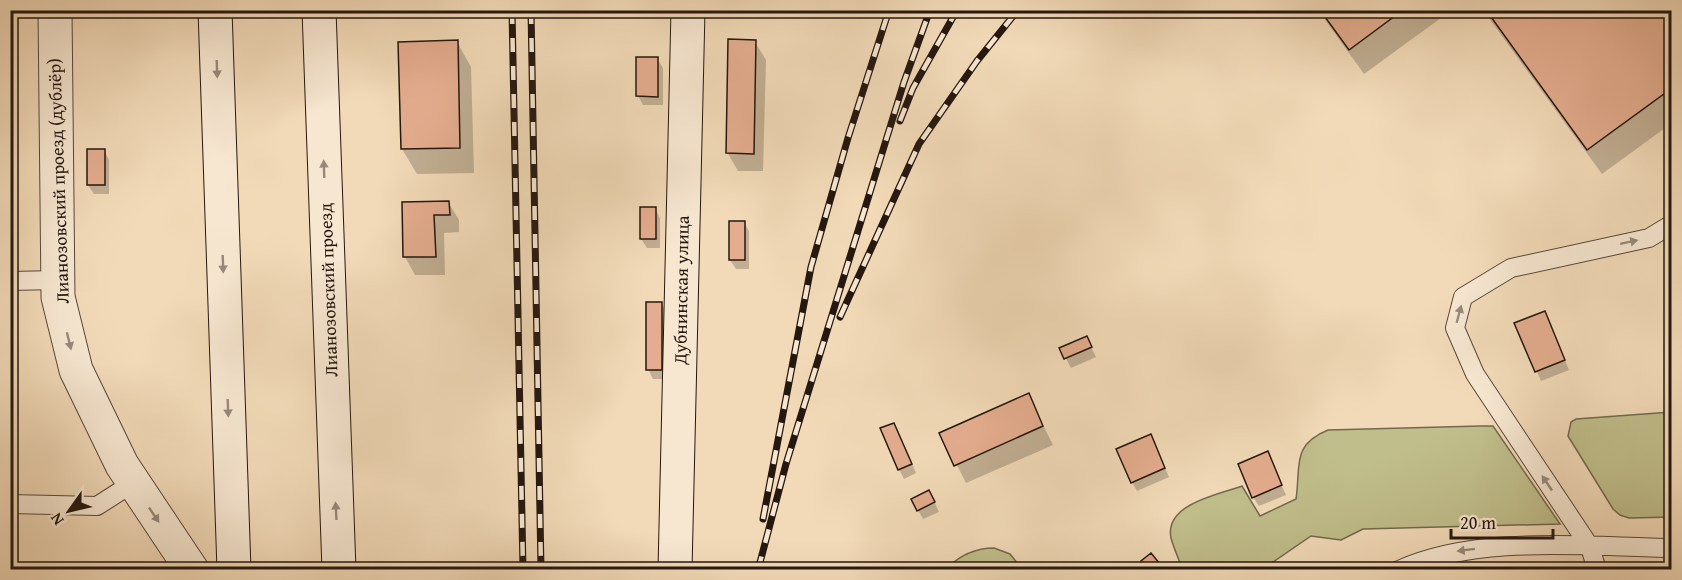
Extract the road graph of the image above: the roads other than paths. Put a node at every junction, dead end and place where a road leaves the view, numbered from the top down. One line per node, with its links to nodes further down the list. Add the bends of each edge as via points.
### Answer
1 (55, 10): 6 (street, Лианозовский проезд (дублёр))
2 (215, 10): 13 (street, one-way to 13)
3 (319, 10): 14 (street, Лианозовский проезд, one-way to 3)
4 (688, 10): 15 (street, Дубнинская улица)
5 (1671, 224): 10 (lane, one-way to 5, via 1475,374 1455,328 1463,297 1511,268 1649,238)
6 (58, 280): 7 (lane); 8 (street, Лианозовский проезд (дублёр), one-way to 8, via 58,297 76,370)
7 (10, 281)
8 (133, 483): 9 (lane, via 97,506); 12 (street, Лианозовский проезд (дублёр), one-way to 12)
9 (10, 504)
10 (1590, 547): 11 (lane); 16 (lane, one-way to 16, via 1475,549 1420,560); 17 (lane)
11 (1671, 548)
12 (192, 570)
13 (234, 570)
14 (339, 570)
15 (675, 570)
16 (1400, 570)
17 (1597, 570)

